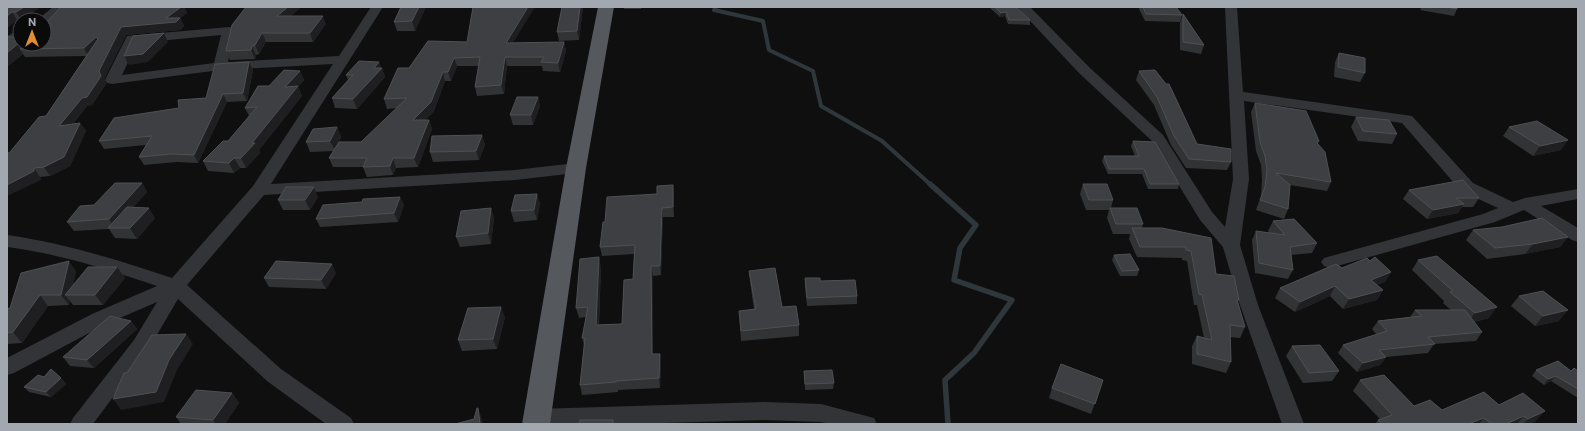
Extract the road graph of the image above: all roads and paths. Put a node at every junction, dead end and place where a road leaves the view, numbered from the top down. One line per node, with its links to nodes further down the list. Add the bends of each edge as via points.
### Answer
1 (61, 7): 6 (street)
2 (377, 7): 7 (street)
3 (606, 7): 10 (highway)
4 (1023, 7): 16 (street, via 1084,70 1158,138 1206,216)
5 (1231, 7): 9 (street)
6 (52, 14)
7 (342, 60): 8 (street); 11 (street)
8 (220, 66): 8 (street, via 127,78 112,80 132,39 229,31)
9 (1235, 95): 13 (street, via 1407,119 1467,187); 16 (street, via 1241,180)
10 (576, 168): 11 (street, via 515,175); 20 (highway)
11 (259, 190): 18 (street)
12 (1578, 194): 13 (street)
13 (1519, 206): 14 (street); 17 (street, via 1489,218)
14 (1578, 236)
15 (7, 240): 18 (street, via 102,261)
16 (1231, 245): 24 (street, via 1249,305)
17 (1330, 262)
18 (176, 286): 19 (street, via 99,319); 21 (street, via 141,344); 22 (street, via 274,375)
19 (7, 367)
20 (537, 421): 23 (street, via 765,411 821,413)
21 (81, 424)
22 (343, 424)
23 (866, 424)
24 (1293, 424)

